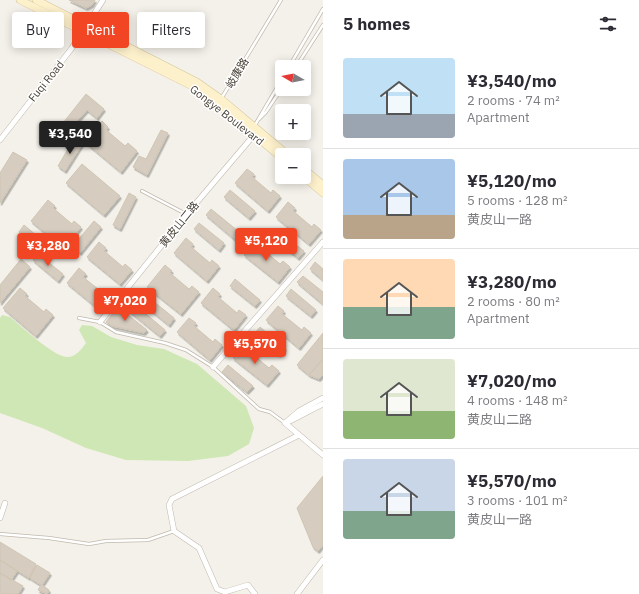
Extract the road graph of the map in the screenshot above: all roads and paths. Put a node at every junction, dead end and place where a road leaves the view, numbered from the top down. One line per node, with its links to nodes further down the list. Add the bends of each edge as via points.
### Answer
1 (20, 0): 8 (street, Gongye Boulevard)
2 (36, 0): 7 (street, Gongye Boulevard)
3 (103, 0): 6 (street, Fuqi Road)
4 (281, 0): 16 (lane, 岐康路)
5 (323, 9): 12 (lane)
6 (95, 12)
7 (72, 21)
8 (72, 22)
9 (323, 26): 13 (lane)
10 (72, 47): 19 (street, Fuqi Road)
11 (127, 48): 16 (street, Gongye Boulevard, via 207,88)
12 (293, 60)
13 (301, 60)
14 (275, 91): 17 (lane)
15 (277, 96): 17 (lane)
16 (219, 102): 17 (street, Gongye Boulevard); 18 (street, Gongye Boulevard)
17 (256, 124): 18 (street); 20 (street, Gongye Boulevard)
18 (254, 135): 21 (street, Gongye Boulevard); 27 (street, 黄皮山二路)
19 (0, 140)
20 (281, 148)
21 (275, 152)
22 (311, 175): 24 (street)
23 (311, 183): 26 (street)
24 (323, 185)
25 (142, 191): 27 (lane)
26 (323, 193)
27 (186, 215): 30 (street, 黄皮山二路)
28 (323, 242): 31 (street)
29 (79, 318): 30 (lane)
30 (100, 322): 31 (lane, via 116,332 186,350)
31 (213, 367): 34 (lane, via 259,409 270,412)
32 (323, 398): 34 (street, via 299,411)
33 (323, 404): 34 (street)
34 (286, 424): 35 (street)
35 (299, 435): 36 (street); 39 (street, via 172,499 169,505)
36 (323, 455)
37 (5, 503): 38 (street)
38 (0, 518)
39 (174, 531): 40 (lane, via 148,540 89,544); 42 (street, via 199,548 217,589 226,592 248,585)
40 (0, 534)
41 (323, 560): 43 (street)
42 (255, 594)
43 (296, 594)

